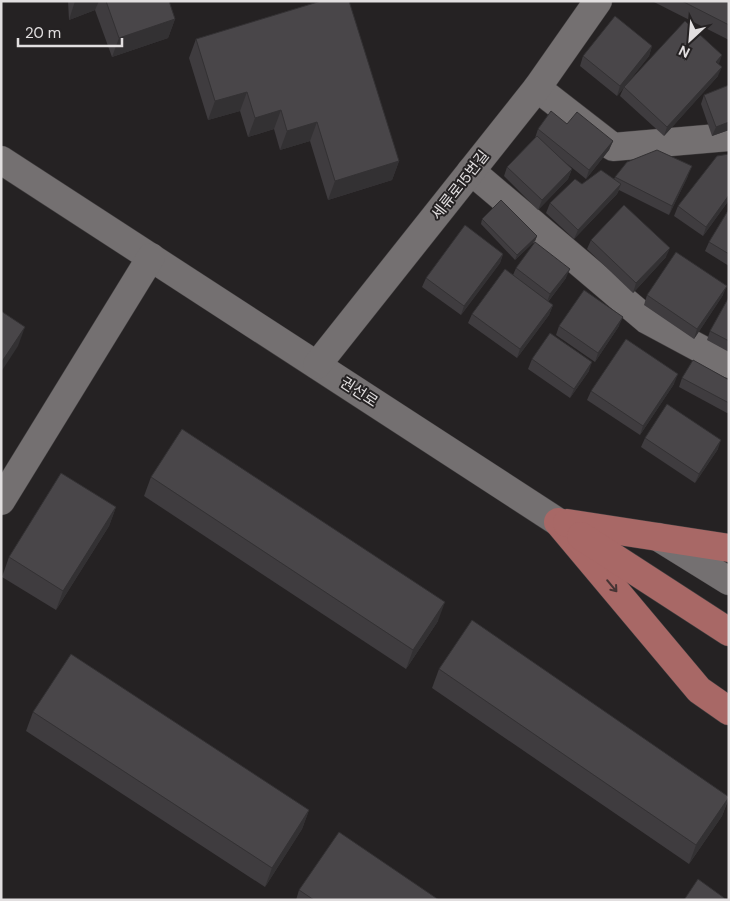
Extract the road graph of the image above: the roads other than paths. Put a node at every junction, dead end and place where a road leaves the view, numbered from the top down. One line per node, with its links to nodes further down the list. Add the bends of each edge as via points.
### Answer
1 (598, 1): 2 (street, 세류로15번길)
2 (537, 88): 3 (street, via 612,147); 5 (street, 세류로15번길)
3 (729, 137)
4 (1, 160): 6 (street, 권선로)
5 (471, 171): 7 (street, via 646,320); 8 (street, 세류로15번길)
6 (151, 257): 8 (street, 권선로); 9 (street)
7 (729, 364)
8 (317, 365): 10 (street, 권선로)
9 (1, 501)
10 (558, 522): 11 (main road); 14 (main road, 권선로); 15 (main road, one-way to 15, via 698,690)
11 (658, 537): 12 (main road); 13 (street)
12 (729, 548)
13 (729, 581)
14 (723, 629)
15 (729, 711)

